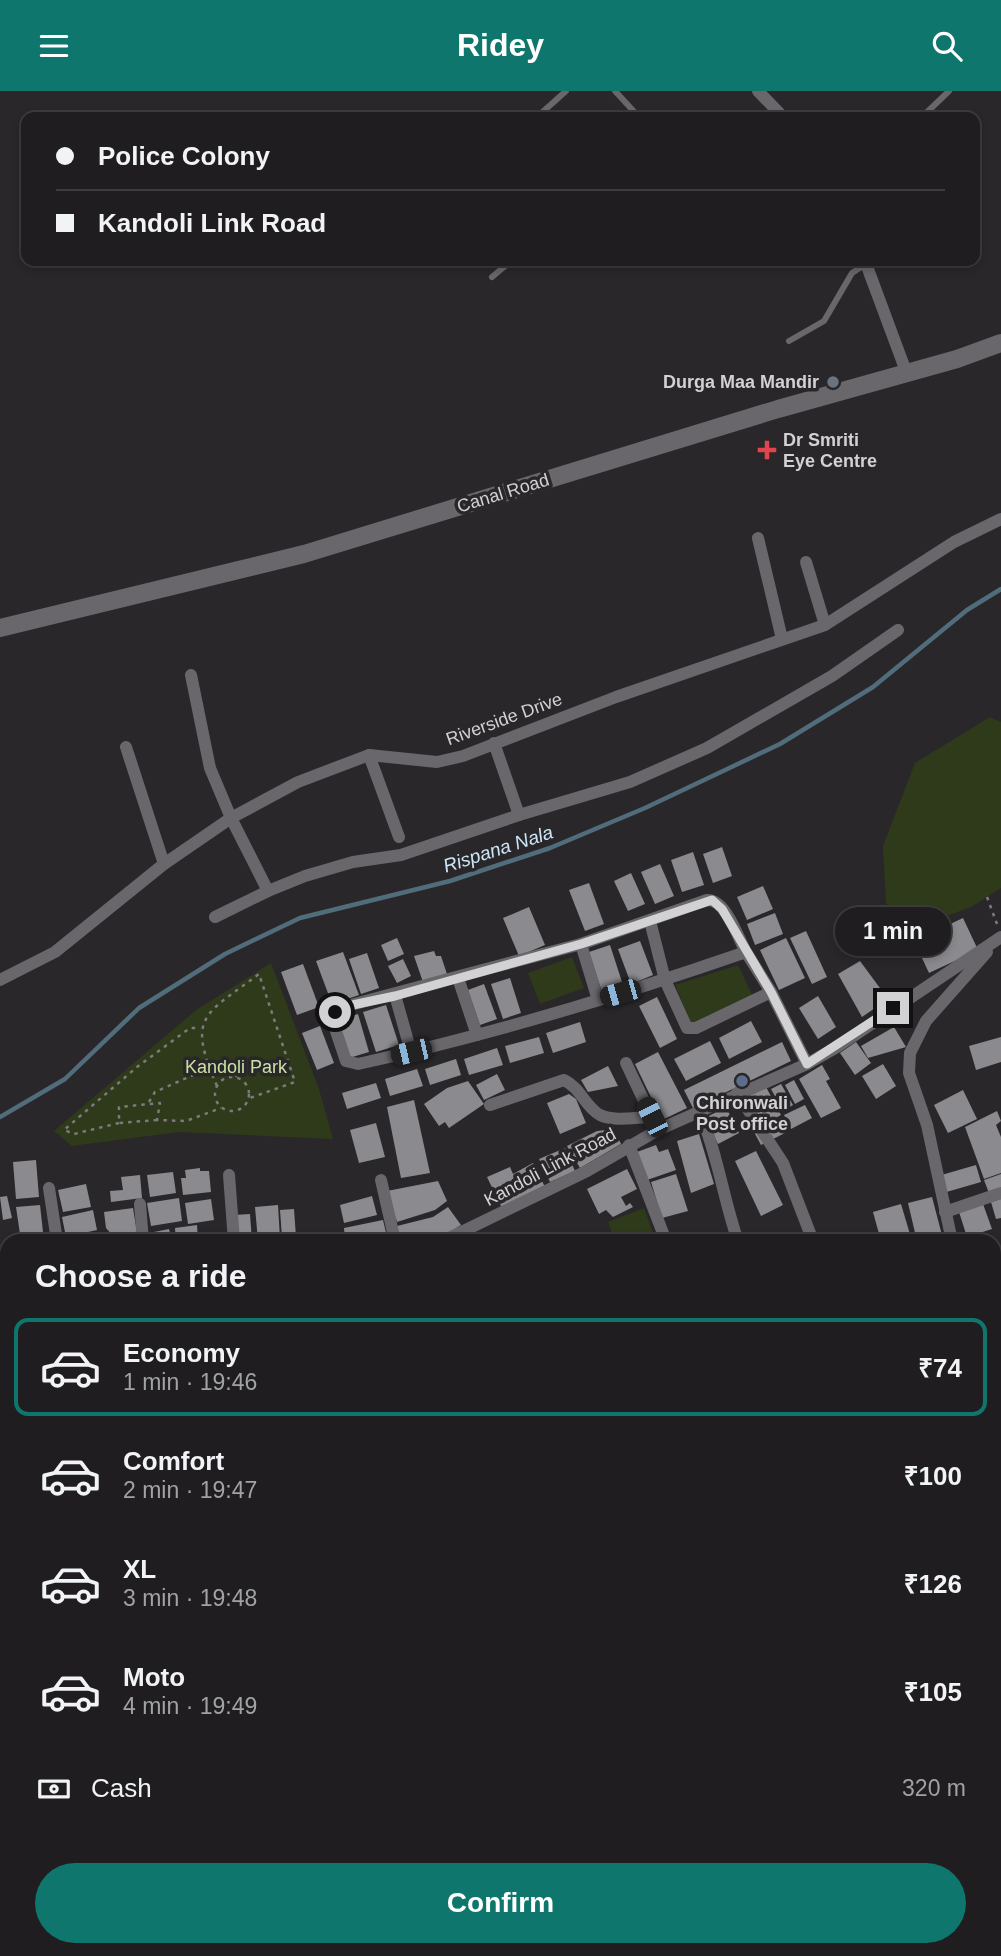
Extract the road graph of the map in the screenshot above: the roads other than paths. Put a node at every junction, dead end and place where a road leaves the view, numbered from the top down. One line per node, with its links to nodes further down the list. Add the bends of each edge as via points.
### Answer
1 (566, 91): 5 (lane)
2 (615, 91): 6 (lane)
3 (758, 91): 7 (street)
4 (949, 91): 8 (lane)
5 (543, 112)
6 (634, 112)
7 (778, 112)
8 (927, 112)
9 (505, 266): 12 (lane)
10 (861, 266): 13 (lane, via 824,321)
11 (867, 266): 15 (street)
12 (492, 277)
13 (789, 341)
14 (1001, 343): 15 (street, Canal Road)
15 (907, 374): 20 (street, Canal Road, via 304,554)
16 (1001, 519): 19 (street, Riverside Drive, via 954,542)
17 (758, 538): 22 (street)
18 (806, 562): 19 (street)
19 (825, 625): 22 (street, Riverside Drive)
20 (0, 628)
21 (898, 631): 27 (street, via 708,748 630,782)
22 (782, 639): 24 (street, Riverside Drive)
23 (191, 675): 28 (street, via 210,768)
24 (494, 743): 26 (street, Riverside Drive, via 436,762); 27 (street)
25 (126, 747): 30 (street)
26 (369, 755): 28 (street, Riverside Drive, via 298,782); 29 (street)
27 (519, 815): 31 (street, via 401,855 353,862)
28 (231, 818): 30 (street, Riverside Drive); 31 (street)
29 (399, 837)
30 (164, 864): 38 (street, Riverside Drive, via 55,952)
31 (268, 891): 32 (street)
32 (215, 917)
33 (650, 921): 35 (street); 36 (street, via 712,900); 39 (street)
34 (1001, 936): 46 (street, Kandoli Link Road); 58 (street, via 926,1021 910,1053 909,1073 927,1125)
35 (581, 944): 37 (street); 42 (street)
36 (746, 952): 39 (street); 40 (street)
37 (458, 978): 41 (street); 43 (street)
38 (0, 980)
39 (665, 980): 40 (street, via 683,1023 692,1029); 42 (street)
40 (771, 992): 46 (street)
41 (395, 996): 44 (street); 44 (street, via 343,1007 332,1019 349,1063)
42 (598, 1000): 43 (street)
43 (477, 1035): 44 (street)
44 (411, 1052)
45 (626, 1063): 50 (street)
46 (807, 1064): 47 (street, Kandoli Link Road)
47 (737, 1093): 49 (street, Kandoli Link Road); 66 (street, via 783,1163)
48 (490, 1105): 50 (street, via 564,1080 578,1088 601,1115)
49 (700, 1113): 51 (street, Kandoli Link Road); 65 (street, via 719,1163)
50 (652, 1117): 51 (street)
51 (658, 1130): 52 (street, Kandoli Link Road)
52 (629, 1145): 63 (street, Kandoli Link Road, via 587,1171); 64 (street)
53 (229, 1175): 61 (street)
54 (381, 1180): 62 (street)
55 (49, 1188): 59 (street)
56 (1001, 1193): 58 (street)
57 (140, 1204): 60 (street)
58 (945, 1212): 67 (street)
59 (56, 1234)
60 (142, 1234)
61 (233, 1234)
62 (393, 1234)
63 (457, 1234)
64 (663, 1234)
65 (736, 1234)
66 (810, 1234)
67 (950, 1234)

